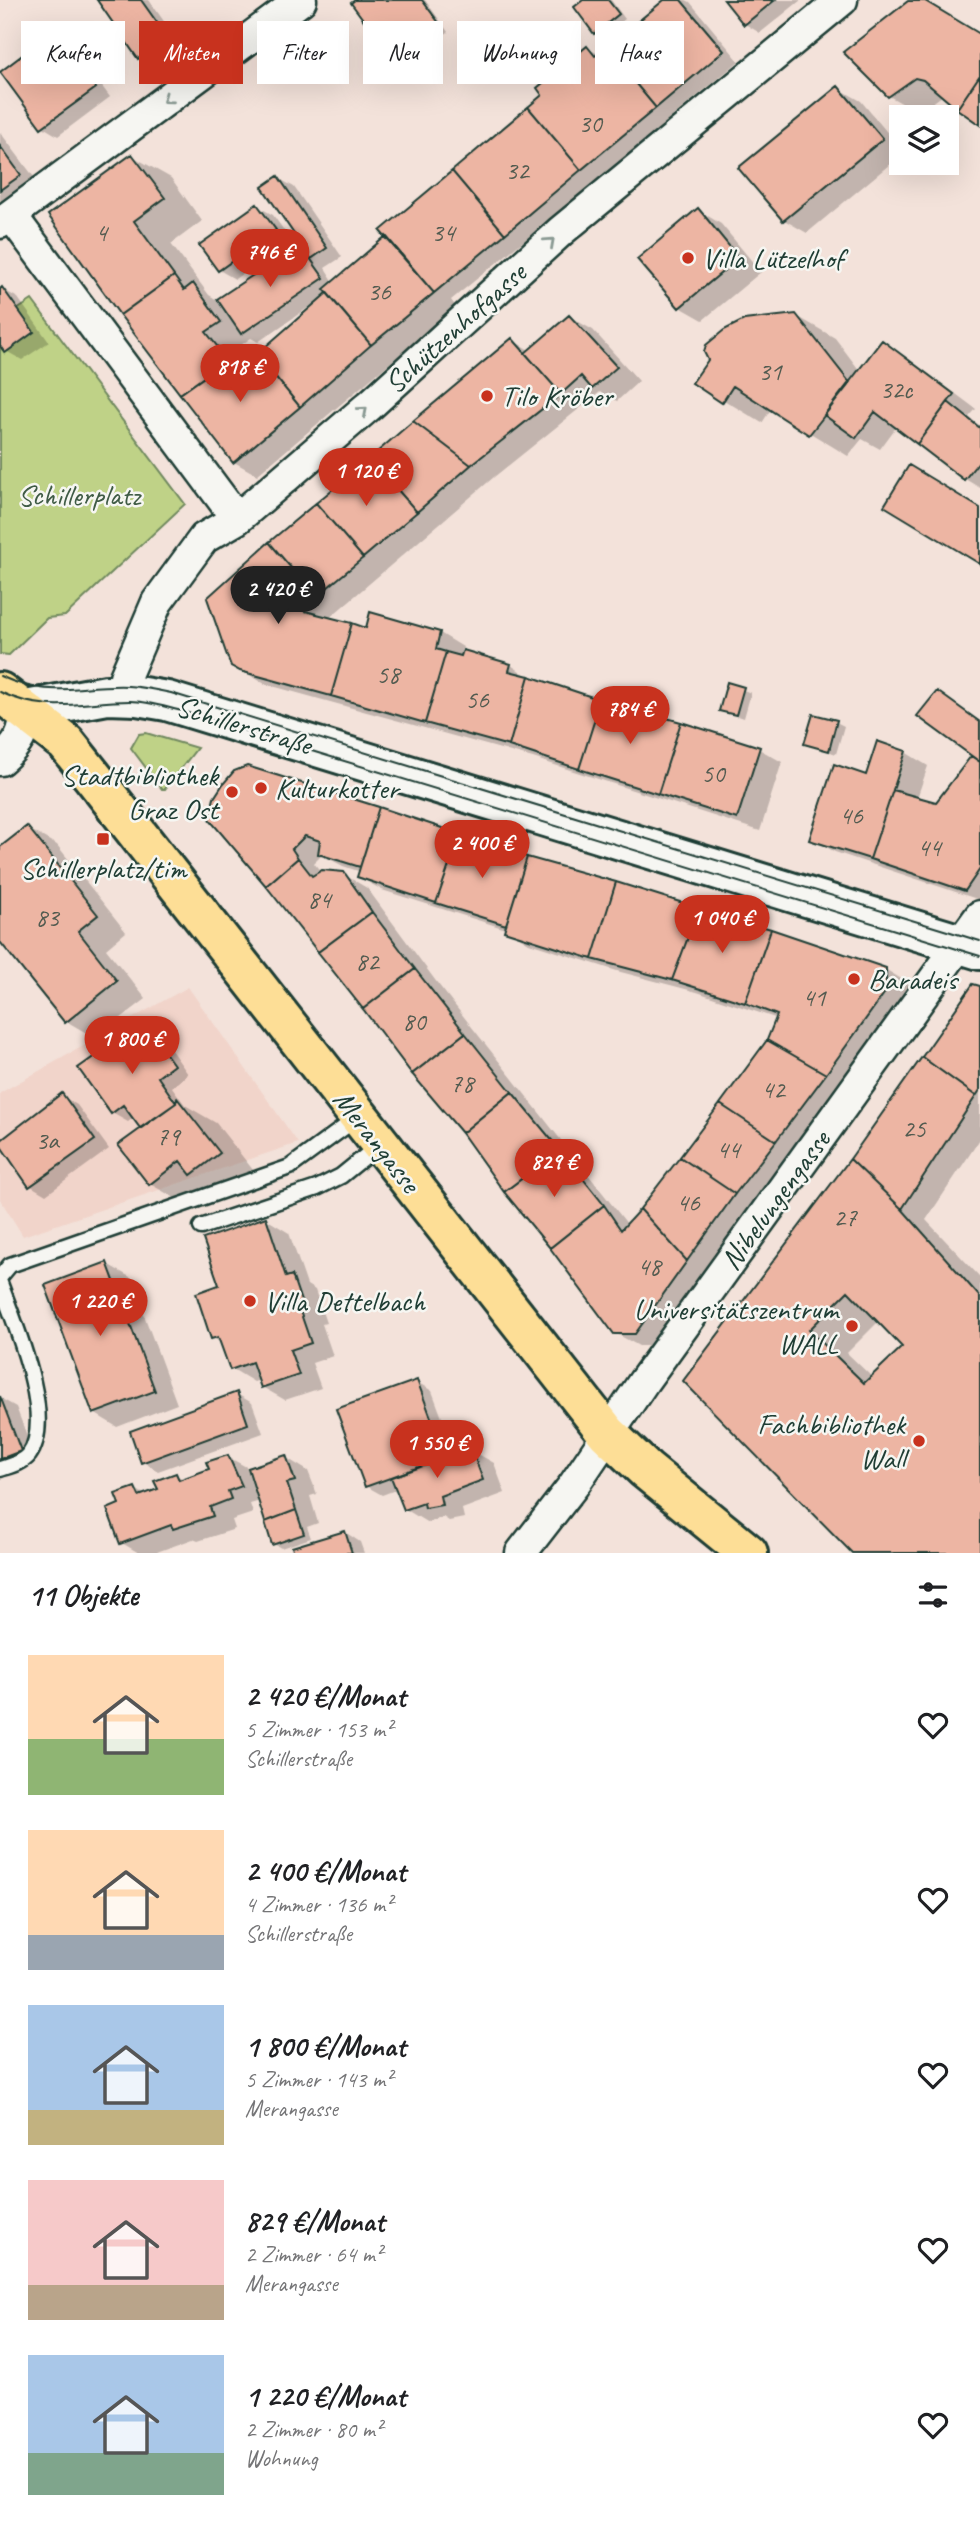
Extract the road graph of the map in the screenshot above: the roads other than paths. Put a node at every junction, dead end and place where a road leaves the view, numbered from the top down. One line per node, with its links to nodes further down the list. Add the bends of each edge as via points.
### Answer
1 (301, 0): 3 (street, one-way to 3)
2 (842, 0): 4 (street, Schützenhofgasse, one-way to 2, via 561,231)
3 (6, 219): 4 (street)
4 (237, 519): 5 (street, Schützenhofgasse, via 204,538 157,602)
5 (121, 696): 6 (main road, Schillerstraße); 8 (main road, Schillerstraße, via 183,705)
6 (13, 701): 7 (street, via 24,729 14,748); 9 (main road, Merangasse, via 66,743)
7 (0, 760)
8 (973, 936): 13 (street, Nibelungengasse)
9 (369, 1131): 10 (lane, via 341,1176); 11 (lane, via 290,1167 10,1265); 13 (main road, Merangasse)
10 (201, 1227)
11 (0, 1277)
12 (0, 1283): 14 (lane, via 30,1367 39,1420 30,1454)
13 (607, 1433): 15 (street, Nibelungengasse); 16 (main road, Merangasse)
14 (0, 1469)
15 (521, 1553)
16 (748, 1553)

